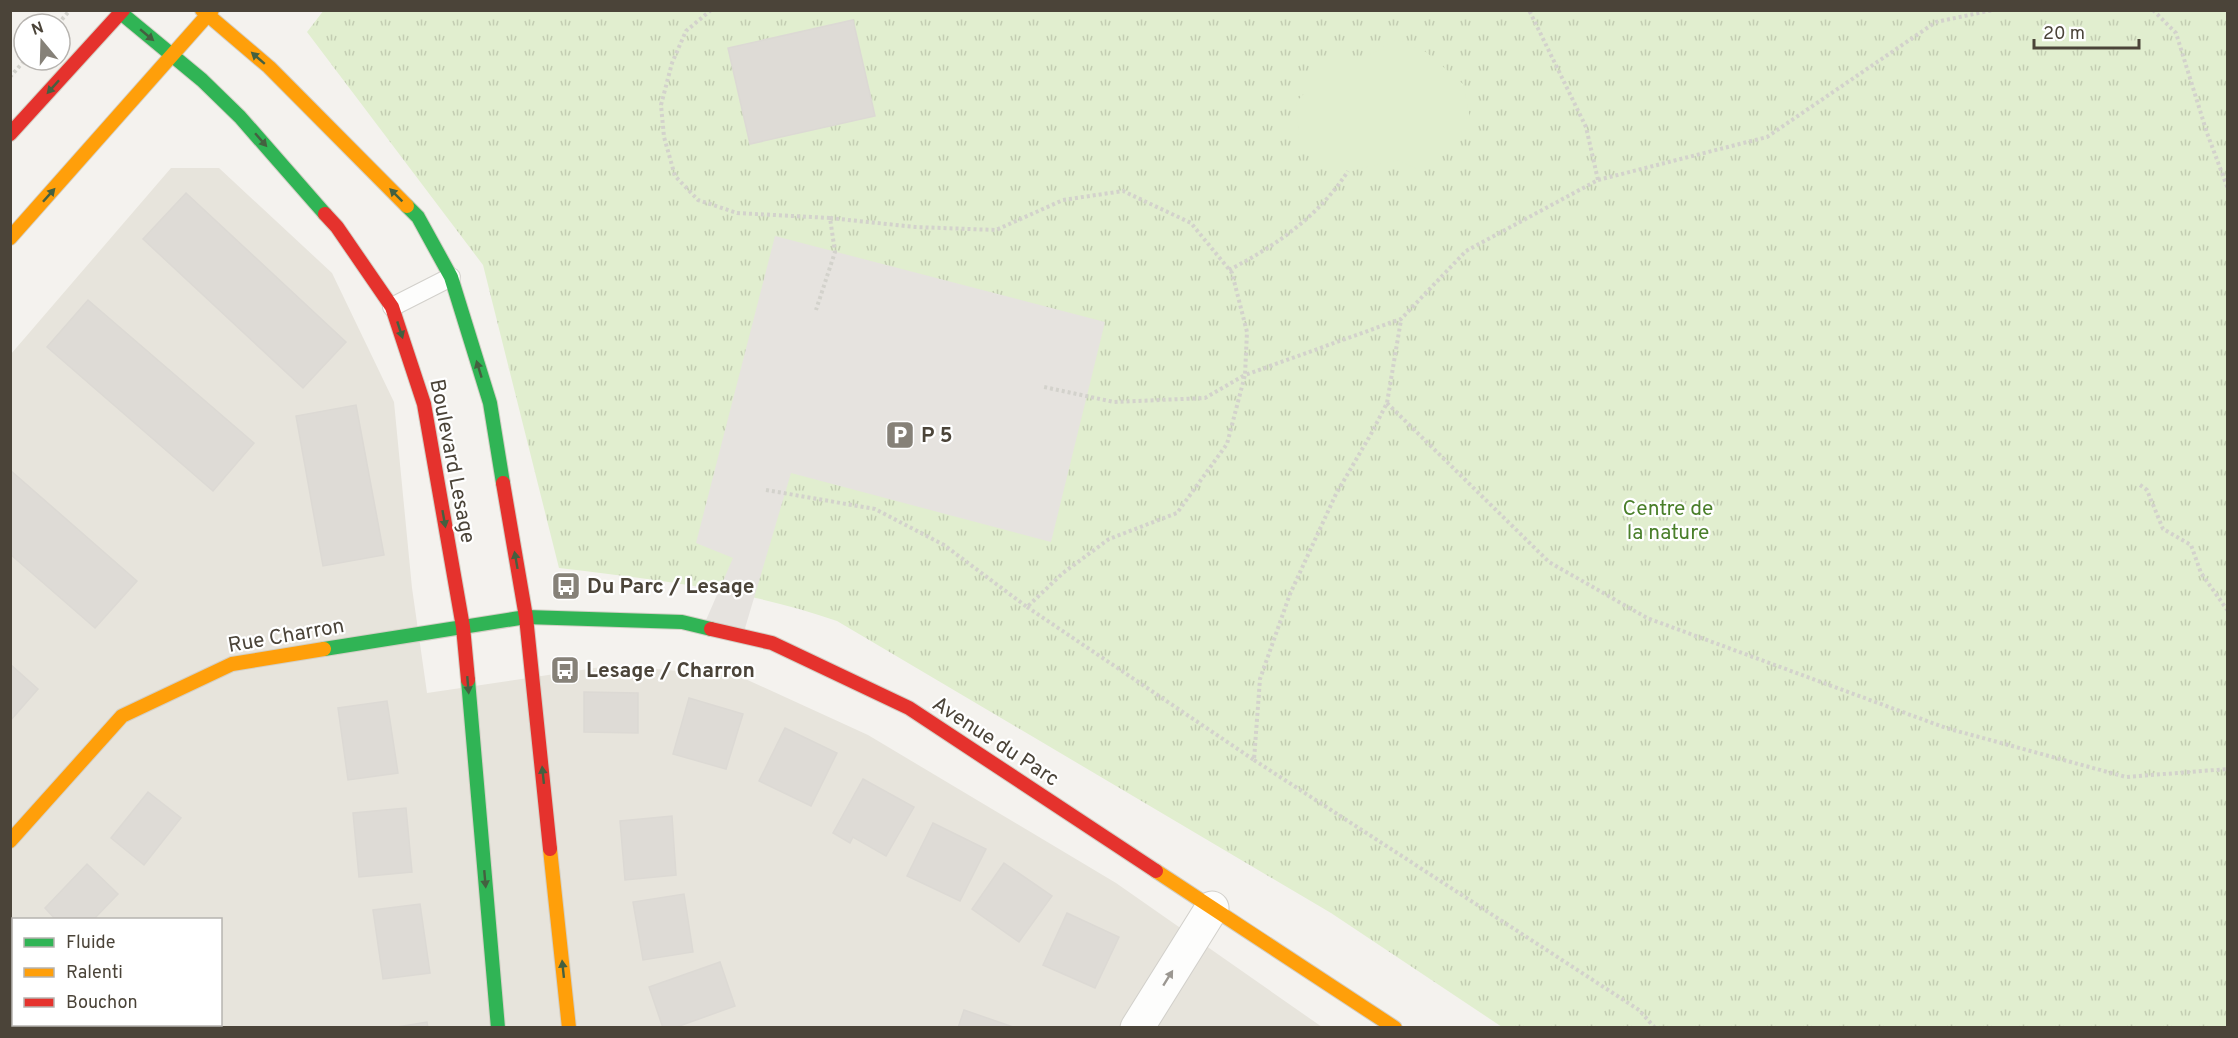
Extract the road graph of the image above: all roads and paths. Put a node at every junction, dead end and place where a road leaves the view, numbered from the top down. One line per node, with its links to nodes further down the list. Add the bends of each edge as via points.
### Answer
1 (711, 10): 12 (path, via 686,31 672,63 661,105 664,137 675,176 698,200 737,213)
2 (1529, 10): 10 (path, via 1586,127)
3 (1994, 10): 10 (path, via 1936,22 1767,137)
4 (2153, 10): 11 (path, via 2176,33)
5 (122, 12): 7 (street, Boulevard Lesage, one-way to 7); 8 (street, one-way to 8)
6 (207, 12): 7 (street); 15 (street, Boulevard Lesage, one-way to 6, via 418,217 269,67)
7 (173, 56): 13 (street, one-way to 7); 16 (street, Boulevard Lesage, one-way to 16, via 240,117 337,227)
8 (10, 134)
9 (1348, 171): 14 (path, via 1335,192 1306,221 1262,253)
10 (1598, 180): 18 (path, via 1466,251)
11 (2228, 189)
12 (830, 218): 14 (path, via 996,230 1063,200 1123,191 1191,223); 17 (path, via 835,252)
13 (10, 238)
14 (1229, 270): 19 (path, via 1247,332)
15 (451, 277): 16 (lane); 26 (street, Boulevard Lesage, one-way to 15, via 490,403)
16 (392, 308): 27 (street, Boulevard Lesage, one-way to 27, via 424,404)
17 (816, 310)
18 (1401, 319): 19 (path); 21 (path)
19 (1245, 375): 20 (path, via 1205,398 1114,402); 24 (path, via 1227,444 1177,513 1109,539 1063,573)
20 (1044, 387)
21 (1387, 403): 28 (path, via 1336,494 1290,594 1260,679); 29 (path, via 1549,562 1647,618 1946,728 2126,777)
22 (2140, 485): 25 (path, via 2147,490 2163,529 2191,545 2201,573)
23 (766, 490): 24 (path, via 875,509 944,544)
24 (1027, 607): 28 (path)
25 (2228, 611)
26 (526, 617): 27 (street, Rue Charron); 31 (street, Avenue du Parc, via 682,622 772,643 909,708); 33 (street, Boulevard Lesage, one-way to 26)
27 (463, 627): 30 (street, Rue Charron, via 232,664 131,711 122,716); 32 (street, Boulevard Lesage, one-way to 32)
28 (1254, 760): 36 (path, via 1639,1010)
29 (2228, 769)
30 (10, 841)
31 (1212, 908): 34 (street, one-way to 31); 35 (street, Avenue du Parc)
32 (498, 1028)
33 (569, 1028)
34 (1137, 1028)
35 (1395, 1028)
36 (1656, 1028)

